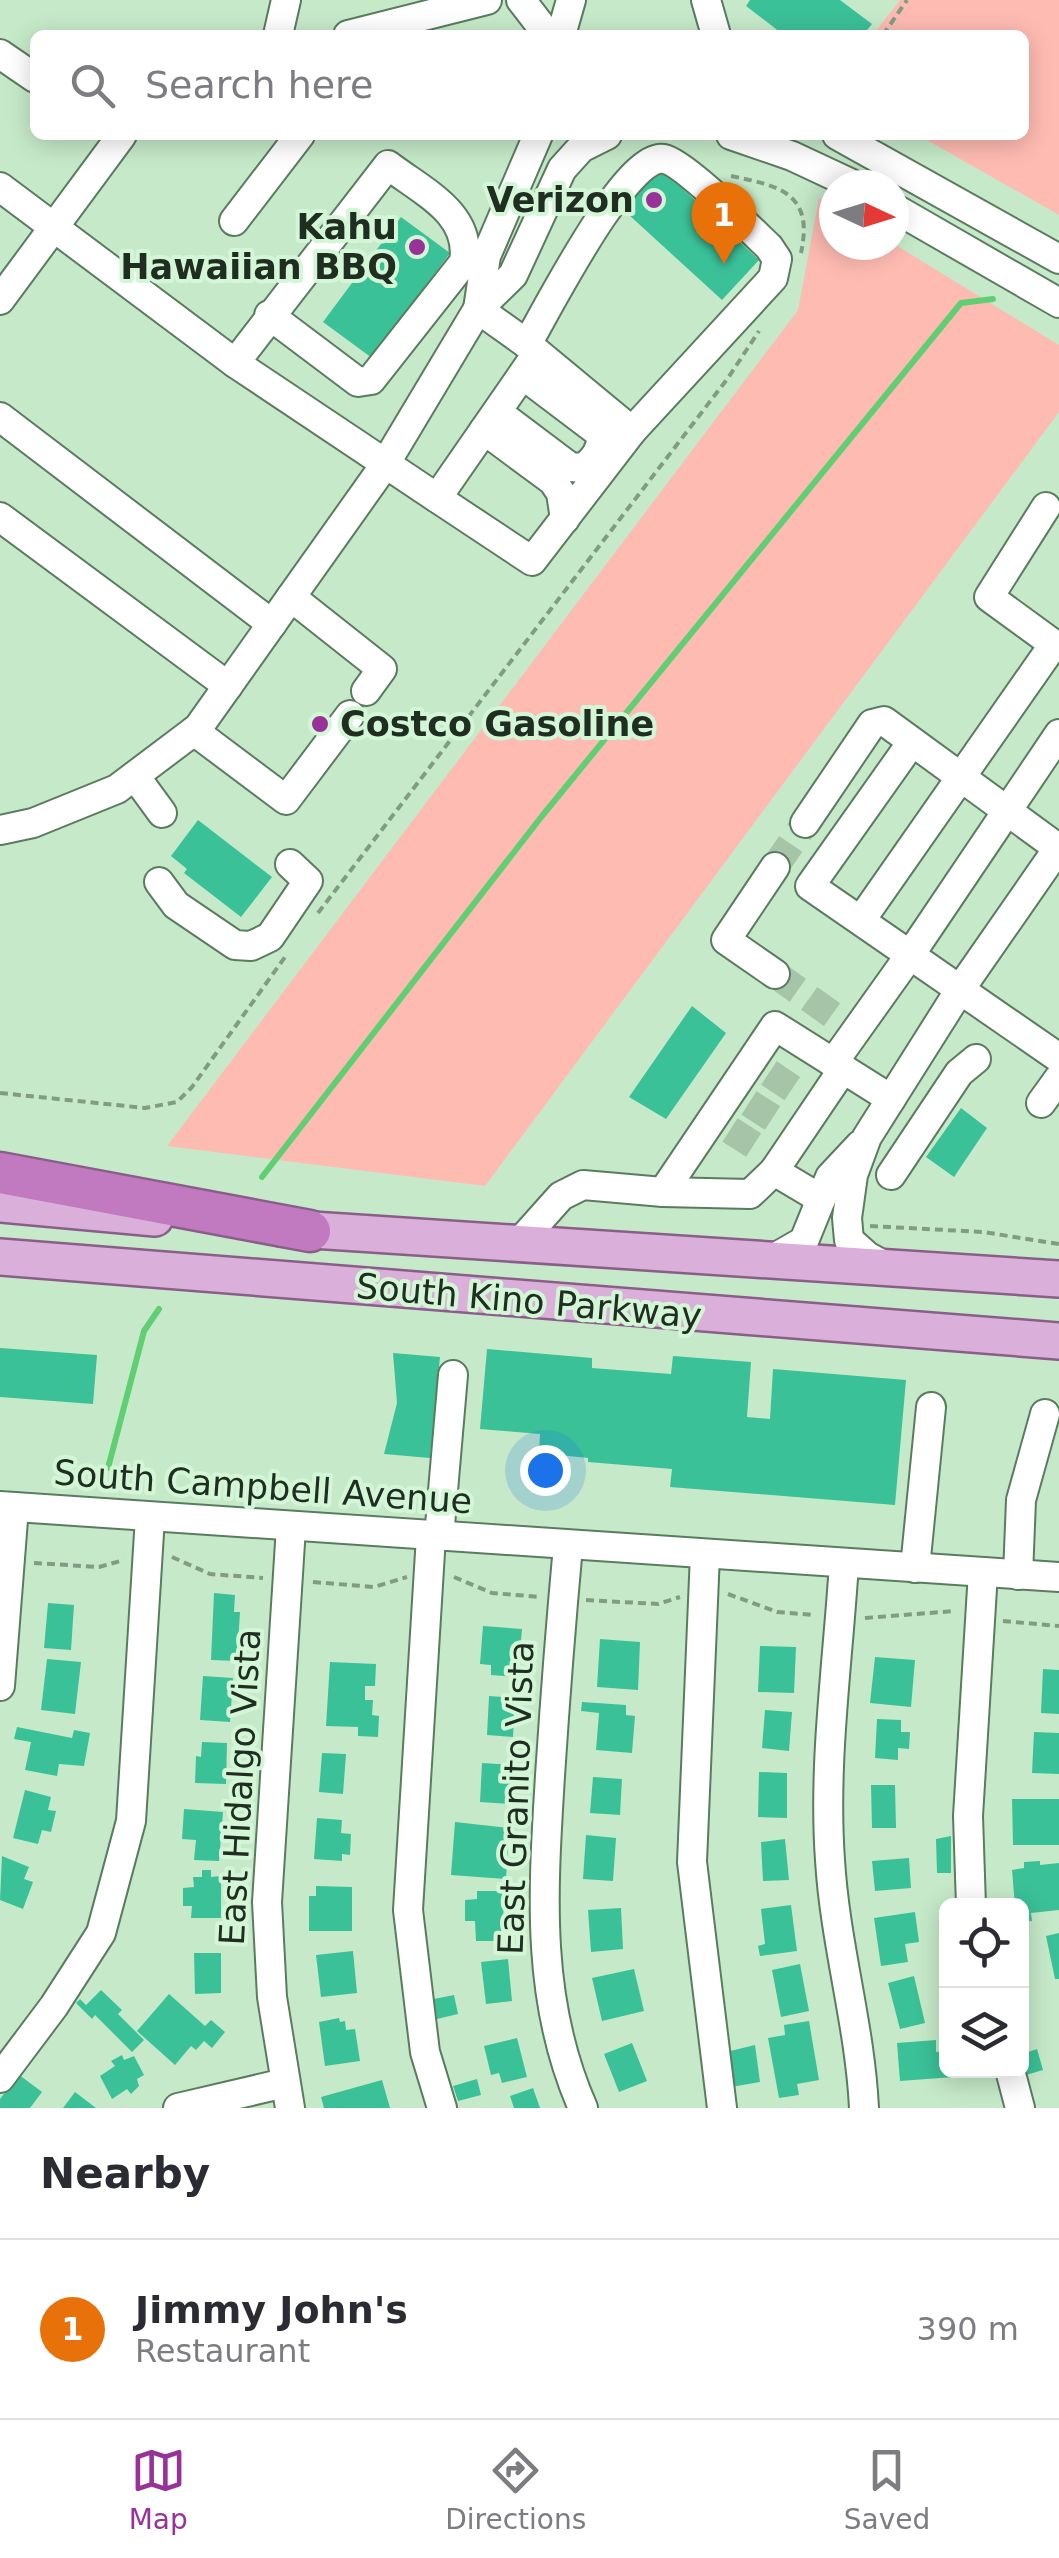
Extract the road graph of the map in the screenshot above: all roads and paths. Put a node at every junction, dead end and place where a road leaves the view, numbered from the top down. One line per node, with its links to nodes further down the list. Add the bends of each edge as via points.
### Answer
1 (286, 0): 8 (street)
2 (487, 0): 9 (street)
3 (521, 0): 10 (street)
4 (571, 0): 11 (street)
5 (706, 0): 12 (street)
6 (724, 0): 13 (street)
7 (906, 0): 14 (path)
8 (279, 30)
9 (368, 30)
10 (544, 30)
11 (562, 30)
12 (717, 30)
13 (719, 30)
14 (885, 30)
15 (0, 54): 16 (street)
16 (30, 75)
17 (116, 140): 28 (street)
18 (296, 140): 27 (street)
19 (536, 140): 33 (street, via 486,256)
20 (598, 140): 33 (street, via 562,169 513,275)
21 (746, 140): 23 (street)
22 (847, 140): 29 (street)
23 (822, 170)
24 (717, 173): 30 (path, via 773,184 793,197 804,222)
25 (0, 187): 28 (street)
26 (909, 217): 32 (street)
27 (234, 222)
28 (53, 228): 31 (street); 37 (street)
29 (1059, 260)
30 (799, 266)
31 (0, 300)
32 (1059, 302)
33 (478, 309): 36 (street); 41 (street)
34 (269, 315): 34 (street, via 388,165 463,230 464,262 371,380 358,382); 37 (street)
35 (761, 329): 64 (path)
36 (529, 358): 39 (street); 40 (street); 40 (street, via 600,216 646,162 668,159 777,259 773,278); 42 (street, via 601,434)
37 (235, 363): 41 (street)
38 (0, 417): 48 (street)
39 (490, 421): 42 (street, via 570,467); 43 (street); 46 (street, via 553,480)
40 (632, 431): 42 (street)
41 (392, 453): 43 (street); 47 (street)
42 (600, 463): 46 (street)
43 (437, 498): 46 (street, via 532,560)
44 (1055, 504): 49 (street, via 988,597)
45 (0, 517): 50 (street)
46 (565, 519)
47 (291, 597): 48 (street); 51 (street, via 382,669 358,703 286,800)
48 (272, 624): 50 (street)
49 (1056, 646): 55 (street)
50 (228, 686): 51 (street)
51 (194, 731): 54 (street)
52 (1059, 734): 56 (street)
53 (912, 742): 55 (street); 58 (street, via 884,722 872,724); 65 (street, via 810,886)
54 (135, 776): 57 (street); 59 (street, via 33,823)
55 (962, 779): 56 (street); 65 (street)
56 (1007, 812): 60 (street); 67 (street)
57 (162, 814)
58 (805, 822)
59 (0, 830)
60 (1059, 847): 69 (street)
61 (290, 864): 63 (street, via 308,882 270,937 251,946 236,944 176,905)
62 (775, 867): 68 (street, via 726,940)
63 (159, 882)
64 (316, 916)
65 (861, 920): 67 (street)
66 (293, 946): 74 (path, via 177,1102 145,1108)
67 (910, 955): 69 (street); 72 (street, via 845,1023)
68 (776, 974)
69 (961, 988): 70 (street); 75 (street)
70 (1059, 1058)
71 (976, 1059): 80 (street, via 959,1073)
72 (838, 1066): 75 (street); 78 (street); 81 (street, via 775,1026 760,1067 722,1124)
73 (1059, 1078): 76 (street)
74 (0, 1093)
75 (891, 1099): 77 (street)
76 (1041, 1102)
77 (868, 1137): 82 (street, via 830,1177); 90 (street, via 853,1175 849,1240)
78 (772, 1162): 81 (street, via 750,1194); 82 (street)
79 (0, 1172): 85 (highway)
80 (890, 1175)
81 (663, 1192): 86 (street, via 583,1185 561,1196)
82 (822, 1199): 89 (street, via 804,1241)
83 (0, 1204): 85 (main road, South Kino Parkway)
84 (866, 1226): 87 (path)
85 (310, 1231): 86 (main road, South Kino Parkway)
86 (519, 1244): 89 (main road, South Kino Parkway); 92 (main road)
87 (1059, 1244)
88 (0, 1257): 92 (main road, South Kino Parkway)
89 (771, 1260): 90 (main road, South Kino Parkway)
90 (888, 1268): 91 (main road, South Kino Parkway)
91 (1059, 1280)
92 (514, 1299): 93 (main road, South Kino Parkway)
93 (1059, 1341)
94 (454, 1376): 100 (street)
95 (930, 1407): 106 (street)
96 (1044, 1414): 109 (street, via 1021,1500)
97 (7, 1507): 98 (street, South Campbell Avenue); 104 (street)
98 (150, 1517): 99 (street, South Campbell Avenue); 102 (street)
99 (292, 1527): 100 (street, South Campbell Avenue); 111 (street, East Hidalgo Vista)
100 (435, 1537): 101 (street, South Campbell Avenue); 107 (street)
101 (568, 1546): 103 (street, South Campbell Avenue); 113 (street, East Granito Vista)
102 (148, 1553): 104 (path, via 98,1566); 111 (path, via 210,1574); 119 (street, via 131,1821 101,1934)
103 (705, 1554): 105 (street, South Campbell Avenue); 112 (street)
104 (10, 1562): 117 (street)
105 (844, 1563): 106 (street, South Campbell Avenue); 115 (street)
106 (914, 1568): 108 (street, South Campbell Avenue)
107 (429, 1571): 111 (path, via 374,1587); 113 (path, via 492,1593); 123 (street, via 408,1910 425,2052)
108 (983, 1572): 109 (street, South Campbell Avenue); 114 (street)
109 (1018, 1575): 110 (street, South Campbell Avenue)
110 (1059, 1577)
111 (288, 1580): 121 (street, East Hidalgo Vista, via 267,1902)
112 (703, 1591): 113 (path, via 658,1604); 115 (path, via 777,1612); 125 (street, via 692,1862)
113 (563, 1599): 124 (street, East Granito Vista, via 544,1959 564,2067)
114 (980, 1612): 115 (path); 116 (path); 118 (street, via 968,1816)
115 (840, 1616): 126 (street, via 829,1856)
116 (1059, 1626)
117 (0, 1686)
118 (971, 1898)
119 (0, 2078)
120 (1012, 2078): 127 (street)
121 (288, 2095): 122 (street)
122 (178, 2108)
123 (442, 2108)
124 (583, 2108)
125 (722, 2108)
126 (864, 2108)
127 (1020, 2108)

